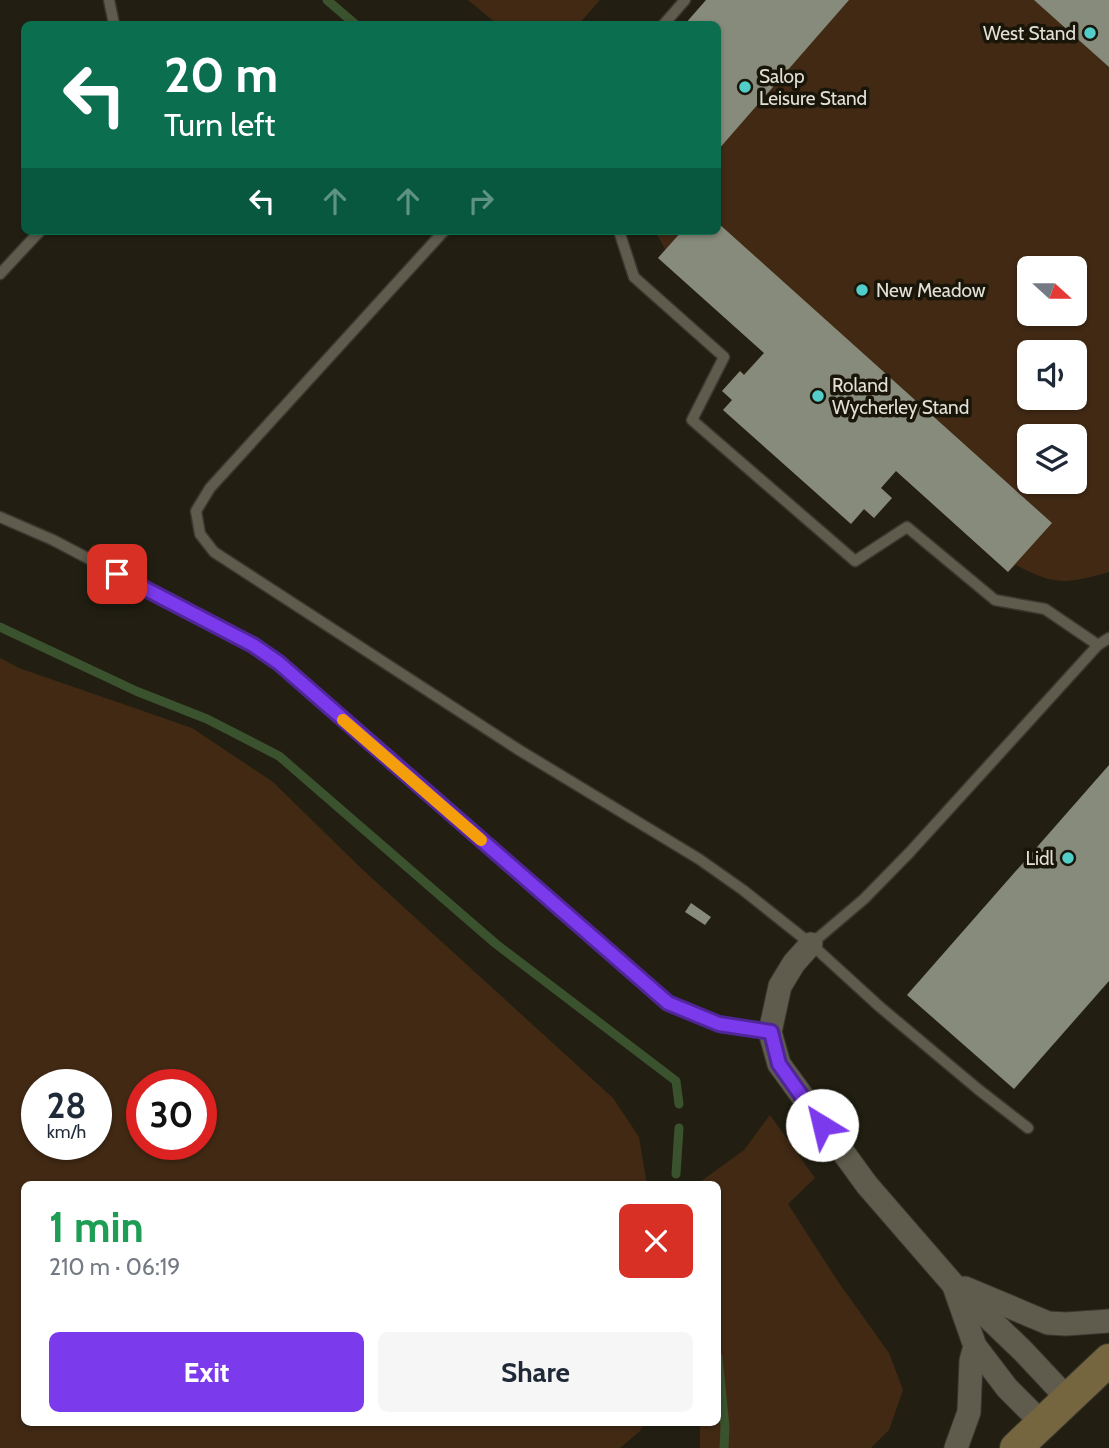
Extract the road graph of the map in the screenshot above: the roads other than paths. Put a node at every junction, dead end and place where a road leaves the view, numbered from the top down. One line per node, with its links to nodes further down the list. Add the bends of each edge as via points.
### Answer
1 (109, 0): 3 (lane)
2 (685, 0): 4 (lane)
3 (113, 21)
4 (667, 21)
5 (36, 235): 8 (lane)
6 (440, 235): 12 (lane, via 210,488 196,511 200,534 214,552 519,750 699,859)
7 (620, 235): 11 (lane, via 634,277 724,357 692,420 855,561 907,527 995,600 1045,609)
8 (0, 274)
9 (0, 517): 13 (lane, via 253,645 302,682 668,1003 719,1024)
10 (1109, 638): 11 (lane)
11 (1098, 645): 12 (lane, via 901,862)
12 (811, 944): 13 (street, via 779,986); 14 (lane)
13 (771, 1032): 15 (street, via 779,1064 793,1085 867,1185)
14 (1028, 1128)
15 (952, 1283): 16 (street, via 1048,1323); 17 (street); 19 (street)
16 (1109, 1321)
17 (975, 1346): 20 (street); 21 (street, via 968,1412)
18 (1109, 1360): 19 (main road)
19 (1068, 1399): 20 (main road)
20 (1042, 1424): 22 (main road)
21 (956, 1448)
22 (1016, 1448)

